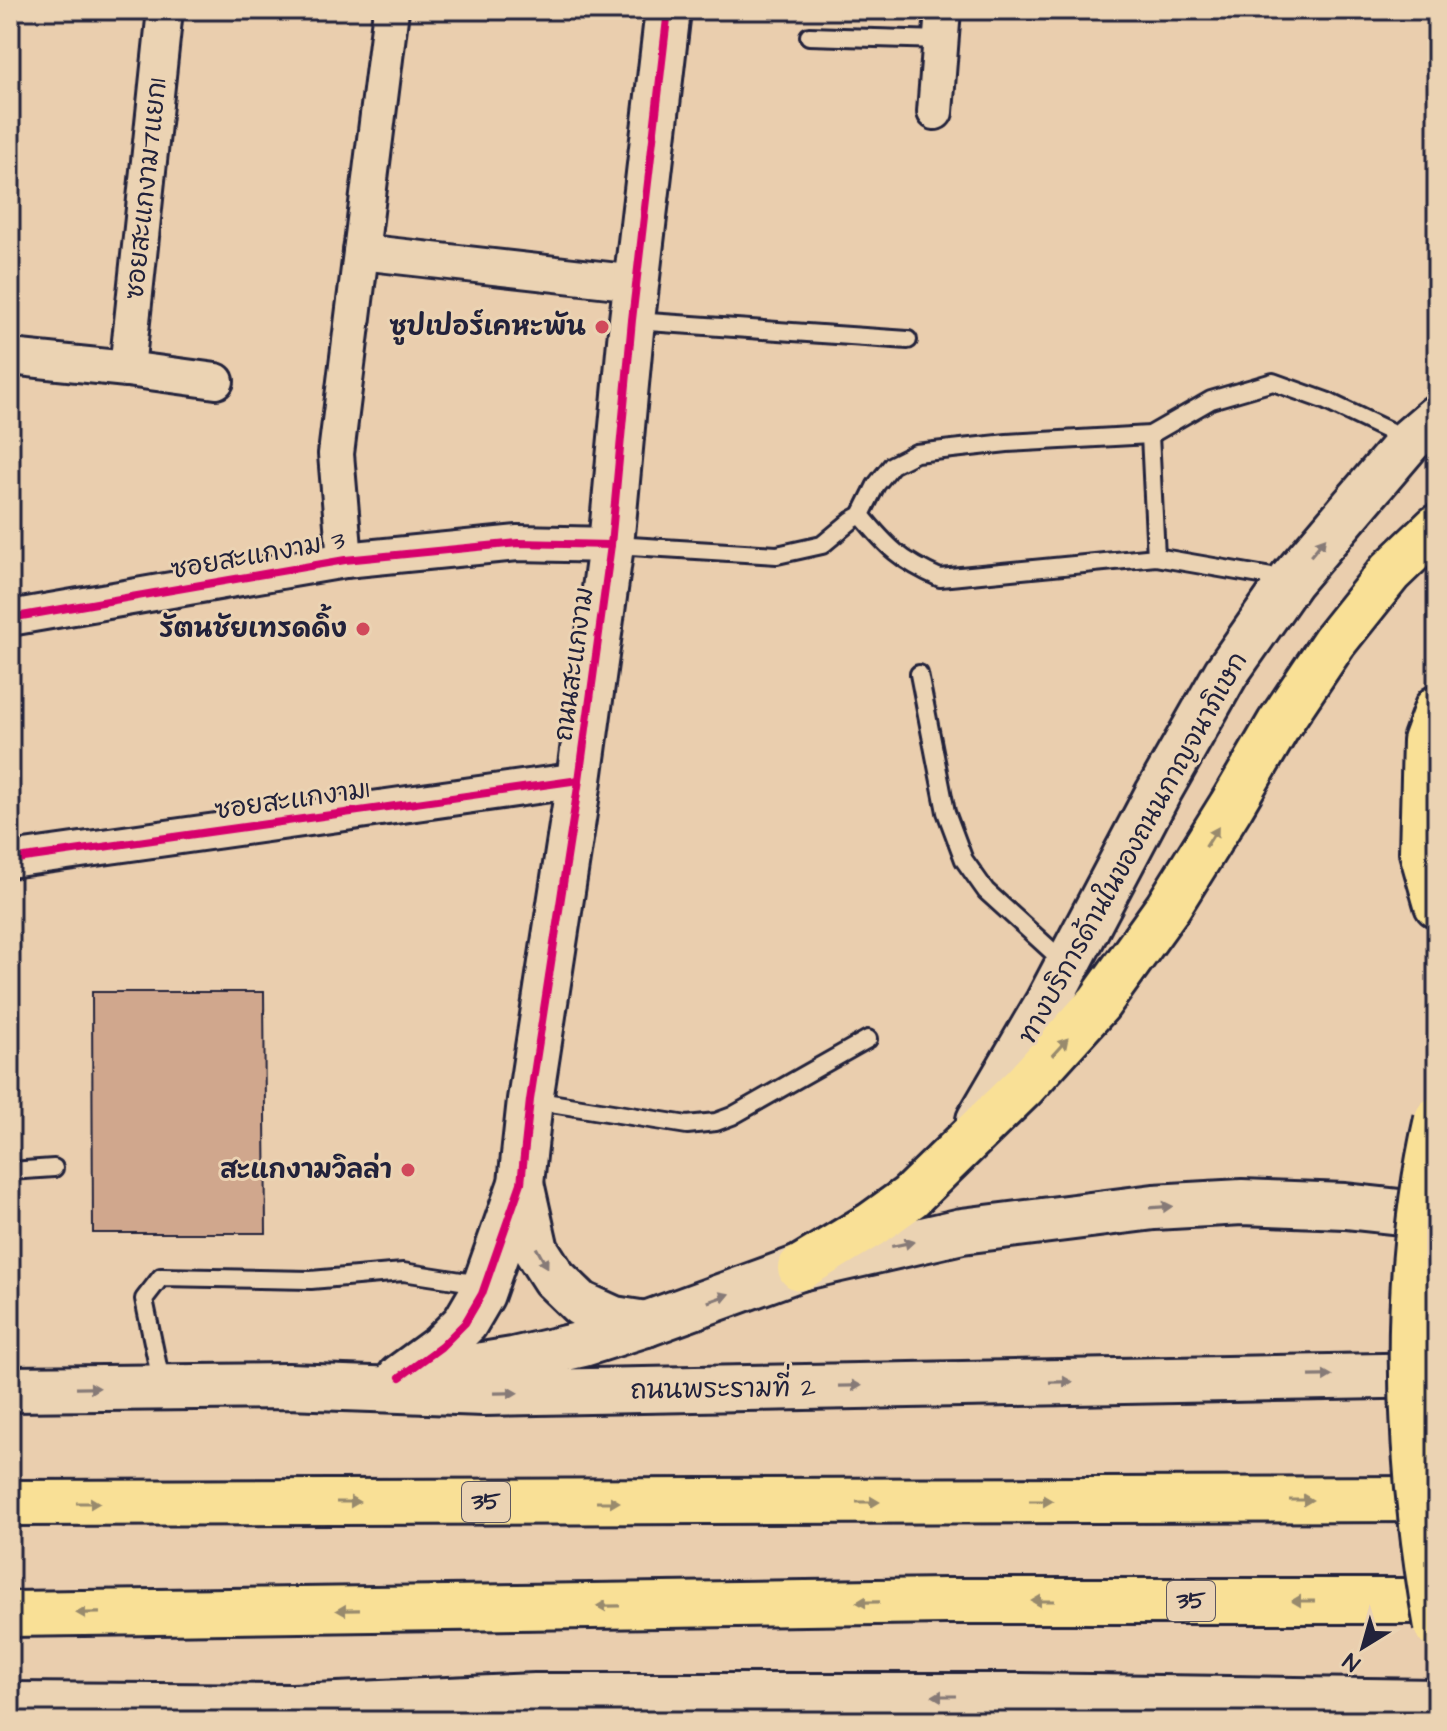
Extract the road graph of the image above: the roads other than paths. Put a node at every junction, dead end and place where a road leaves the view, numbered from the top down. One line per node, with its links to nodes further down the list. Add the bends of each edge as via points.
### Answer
1 (165, 10): 11 (street, ซอยสะแกงาม7แยก1)
2 (391, 10): 7 (street)
3 (668, 10): 8 (main road, ถนนสะแกงาม)
4 (942, 25): 5 (lane); 6 (street)
5 (809, 36)
6 (935, 112)
7 (361, 252): 8 (street); 19 (street, via 336,454)
8 (634, 302): 9 (lane); 17 (main road, ถนนสะแกงาม)
9 (908, 340)
10 (10, 357): 11 (street)
11 (127, 369): 12 (street)
12 (216, 381)
13 (1423, 429): 14 (lane, via 1273,382 1211,400); 20 (main road, ทางบริการด้านในของถนนกาญจนาภิเษก, one-way to 13)
14 (1150, 435): 15 (lane, via 916,453 892,465); 18 (lane)
15 (861, 515): 17 (lane, via 822,545 777,555); 18 (lane, via 897,554 940,578)
16 (1437, 527): 31 (highway, one-way to 16, via 1099,1003 1168,907 1334,642 1390,572)
17 (611, 545): 19 (street, ซอยสะแกงาม 3, via 518,543); 24 (main road, ถนนสะแกงาม)
18 (1156, 557): 20 (lane)
19 (345, 560): 21 (street, ซอยสะแกงาม 3)
20 (1291, 580): 27 (main road, ทางบริการด้านในของถนนกาญจนาภิเษก, via 1226,673)
21 (10, 618)
22 (919, 674): 27 (lane, via 946,812 964,860 986,891)
23 (1437, 708): 26 (highway, via 1425,741 1422,852)
24 (579, 780): 25 (street, ซอยสะแกงาม1); 29 (main road, ถนนสะแกงาม)
25 (10, 860)
26 (1437, 905)
27 (1068, 965): 31 (main road, ทางบริการด้านในของถนนกาญจนาภิเษก)
28 (868, 1039): 29 (lane, via 716,1122 687,1125)
29 (530, 1100): 34 (main road, ถนนสะแกงาม)
30 (1437, 1119): 48 (highway, bridge, via 1417,1252 1412,1365 1421,1515)
31 (966, 1143): 36 (highway, via 910,1197)
32 (54, 1168): 33 (lane)
33 (10, 1171)
34 (521, 1183): 38 (main road, ถนนสะแกงาม, one-way to 38, via 536,1250 554,1278 581,1304 614,1319); 41 (main road, ถนนสะแกงาม, via 482,1294 465,1323)
35 (1437, 1216): 36 (main road, one-way to 35, via 962,1231 1154,1207 1242,1202)
36 (800, 1268): 38 (main road, one-way to 36)
37 (474, 1283): 43 (lane, via 403,1272 311,1280 161,1277 144,1299)
38 (646, 1324): 41 (main road, via 513,1360)
39 (11, 1373): 43 (main road, ถนนพระรามที่ 2, one-way to 43)
40 (1437, 1375): 42 (main road, ถนนพระรามที่ 2, one-way to 40, via 484,1393)
41 (400, 1377): 42 (main road)
42 (288, 1386): 43 (main road, ถนนพระรามที่ 2)
43 (162, 1387)
44 (1437, 1499): 45 (highway, 35, one-way to 44)
45 (10, 1503)
46 (1437, 1601): 47 (highway, 35, one-way to 47, via 946,1601)
47 (10, 1614)
48 (1437, 1627)
49 (596, 1696): 50 (main road, one-way to 49); 52 (main road); 53 (main road)
50 (1437, 1702)
51 (10, 1705): 52 (main road)
52 (292, 1714)
53 (714, 1721)

